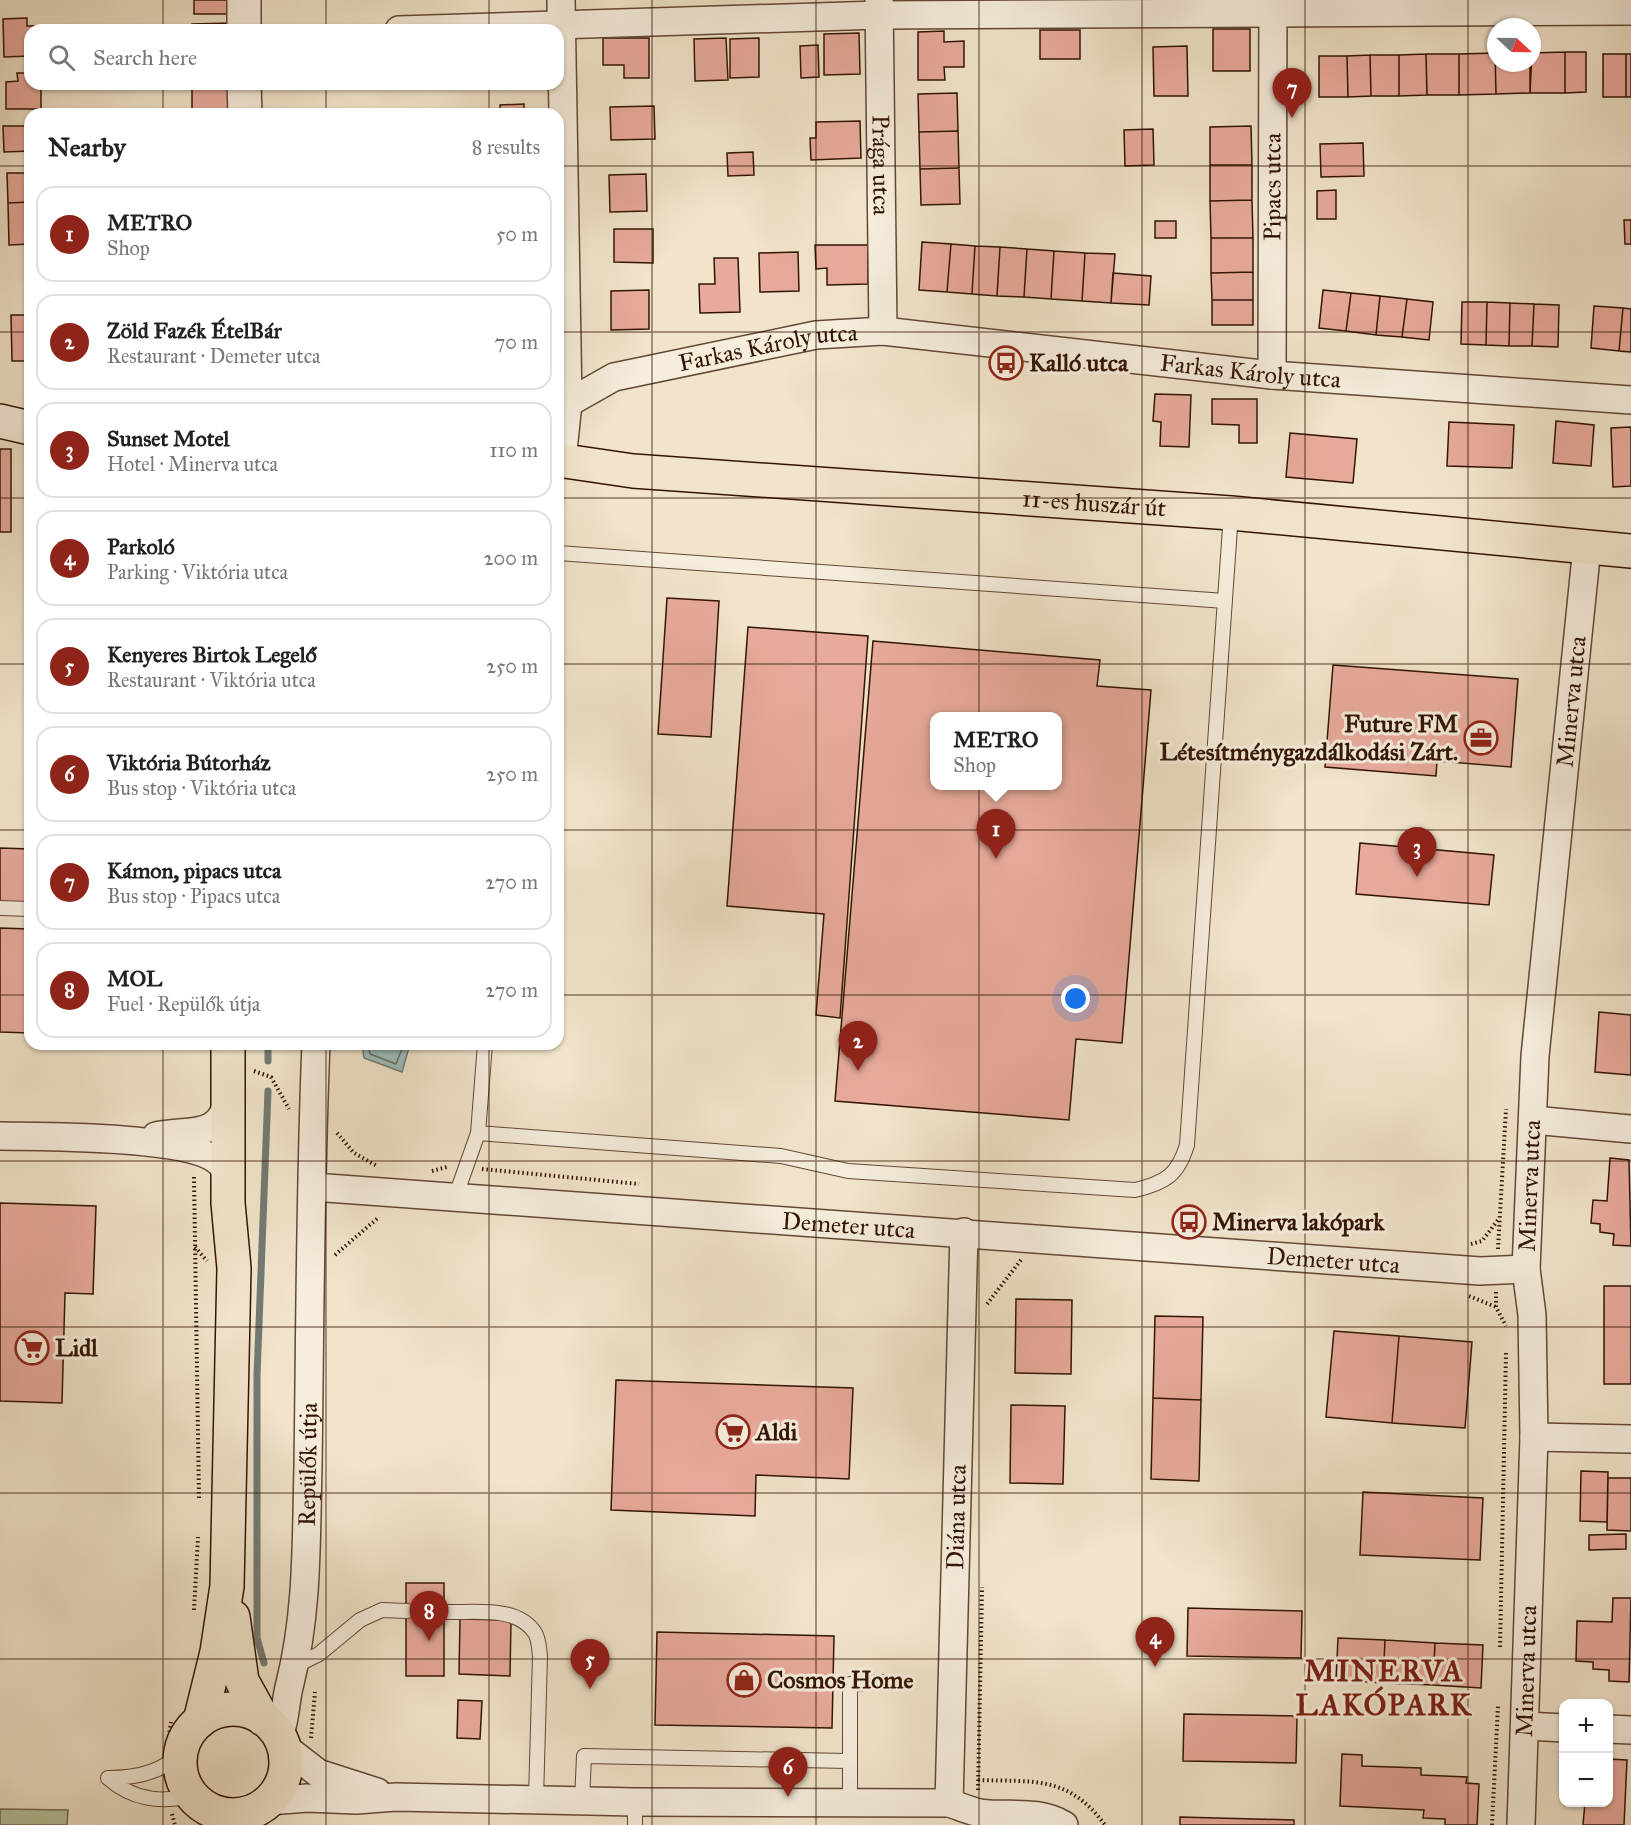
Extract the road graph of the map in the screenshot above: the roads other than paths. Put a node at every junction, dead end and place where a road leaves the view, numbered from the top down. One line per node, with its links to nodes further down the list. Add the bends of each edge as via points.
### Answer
1 (244, 0): 6 (street)
2 (879, 7): 3 (street); 5 (street); 12 (street, Prága utca)
3 (1273, 7): 4 (street); 13 (street, Pipacs utca)
4 (1631, 11)
5 (561, 13): 7 (street)
6 (244, 24)
7 (456, 24)
8 (244, 90): 10 (street)
9 (561, 90): 11 (street)
10 (245, 108)
11 (561, 108)
12 (882, 331): 13 (street, Farkas Károly utca); 15 (street, Farkas Károly utca, via 816,335 614,377)
13 (1272, 375): 14 (street, Farkas Károly utca)
14 (1631, 400)
15 (564, 402)
16 (0, 420): 17 (street); 18 (street)
17 (24, 422)
18 (24, 426)
19 (564, 461): 20 (main road, 11-es huszár út, via 633,471)
20 (1231, 513): 21 (main road, 11-es huszár út); 24 (lane)
21 (1587, 547): 22 (main road, 11-es huszár út); 31 (street, Minerva utca, via 1536,1045)
22 (1631, 551)
23 (564, 553): 24 (lane)
24 (1225, 602): 33 (lane, via 1187,1145 1182,1163 1170,1176 1135,1190 848,1172 781,1156)
25 (0, 908): 26 (lane)
26 (24, 909)
27 (232, 1050): 30 (main road)
28 (316, 1050): 37 (street)
29 (485, 1050): 33 (lane)
30 (243, 1069): 35 (street, via 225,1115 211,1128); 36 (main road); 40 (main road, via 247,1204 243,1237)
31 (1533, 1120): 32 (street); 41 (street, Minerva utca)
32 (1631, 1129)
33 (478, 1133): 38 (lane)
34 (0, 1136): 35 (street)
35 (134, 1140): 36 (street, via 207,1155 224,1168)
36 (228, 1187): 40 (main road)
37 (313, 1187): 38 (street, Demeter utca); 47 (street, Repülők útja, via 306,1580)
38 (455, 1198): 39 (street, Demeter utca)
39 (964, 1232): 41 (street, Demeter utca, via 1480,1271); 61 (street, Diána utca)
40 (224, 1267): 44 (main road)
41 (1526, 1269): 42 (street, Minerva utca, via 1532,1315)
42 (1534, 1437): 43 (street); 50 (street, Minerva utca)
43 (1631, 1438)
44 (227, 1586): 49 (main road, via 217,1652); 54 (main road, via 242,1681)
45 (406, 1611): 47 (lane, via 382,1610 360,1620 319,1654)
46 (444, 1612): 58 (lane, via 510,1614 526,1623 536,1635 540,1656)
47 (295, 1666): 54 (street, Repülők útja, via 284,1725)
48 (882, 1682): 56 (lane, via 850,1684)
49 (186, 1720): 54 (main road, via 231,1710 247,1712); 55 (main road, via 189,1732)
50 (1526, 1726): 51 (street); 66 (street, Minerva utca)
51 (1559, 1728)
52 (1613, 1729): 53 (street)
53 (1631, 1730)
54 (275, 1734): 57 (street, via 318,1773); 63 (main road, via 285,1761 284,1776)
55 (173, 1759): 62 (main road); 62 (lane, via 138,1776 108,1778 140,1797)
56 (848, 1761): 59 (lane, via 584,1756); 60 (lane)
57 (396, 1797): 58 (street); 63 (street, via 307,1798)
58 (536, 1799): 59 (street)
59 (582, 1801): 64 (street)
60 (850, 1803): 61 (street); 64 (street)
61 (949, 1803): 65 (street, via 980,1813 1052,1818)
62 (192, 1805): 63 (main road, via 225,1815)
63 (261, 1811)
64 (635, 1814)
65 (1064, 1825)
66 (1521, 1825)

